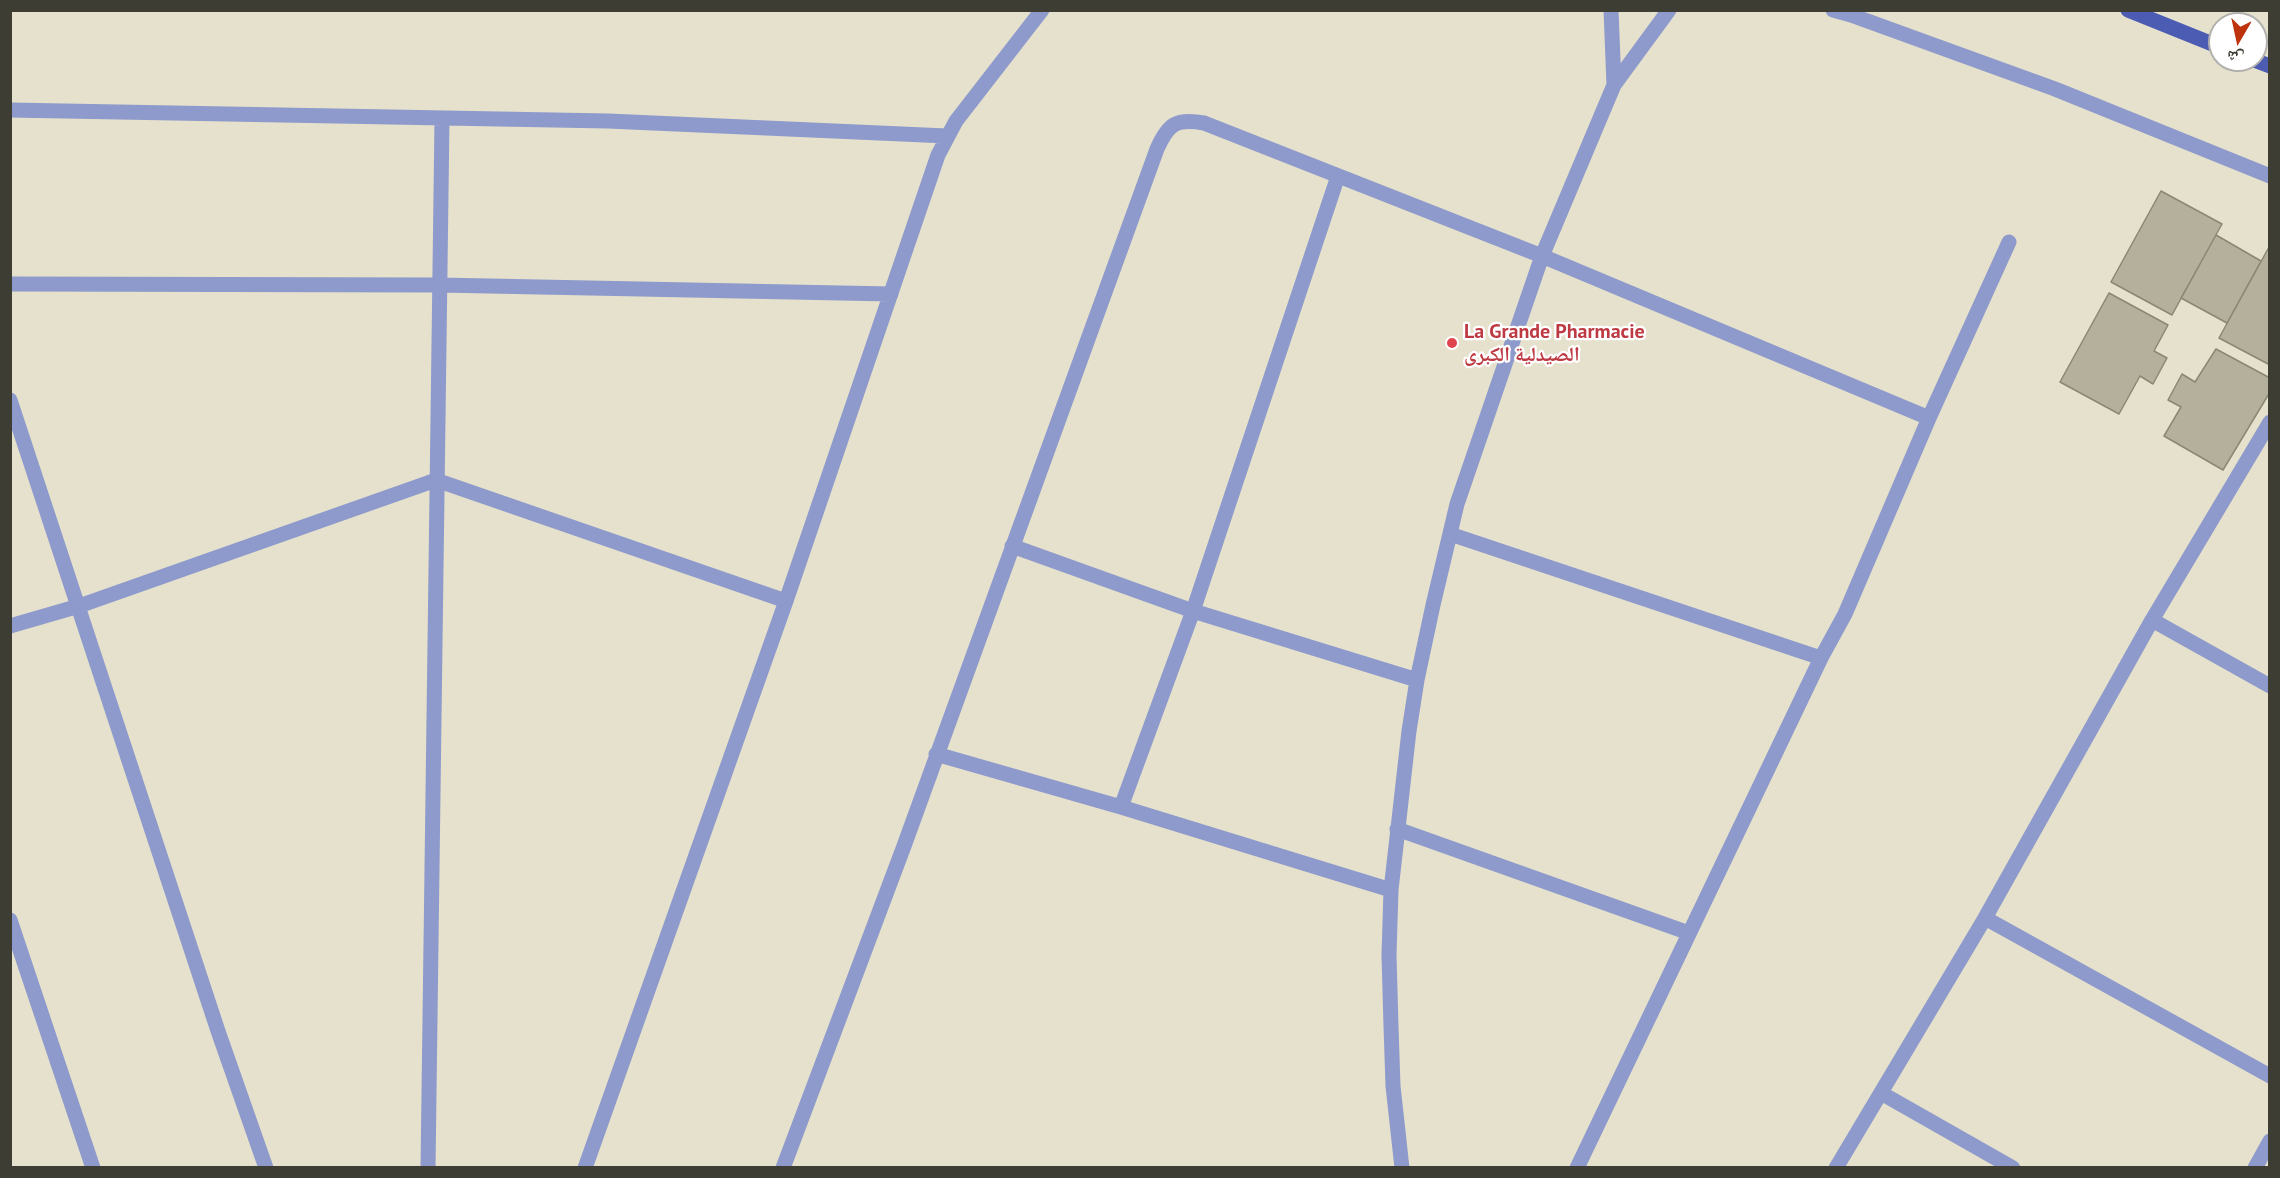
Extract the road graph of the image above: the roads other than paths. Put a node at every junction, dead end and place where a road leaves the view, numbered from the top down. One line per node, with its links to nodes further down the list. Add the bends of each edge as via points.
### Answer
1 (1042, 10): 10 (street)
2 (1611, 10): 7 (street)
3 (1669, 10): 7 (street)
4 (1833, 10): 12 (street, via 2055,89)
5 (2128, 10): 6 (main road)
6 (2208, 42)
7 (1614, 85): 14 (street)
8 (10, 110): 9 (street)
9 (442, 119): 10 (street, via 608,121); 16 (street)
10 (947, 136): 17 (street)
11 (1338, 176): 14 (street); 23 (street, via 1204,123 1188,120 1172,125 1164,134); 26 (street)
12 (2270, 176)
13 (2009, 242): 19 (street)
14 (1542, 256): 19 (street); 22 (street, via 1484,421)
15 (10, 284): 16 (street)
16 (439, 285): 17 (street); 21 (street)
17 (891, 294): 24 (street)
18 (10, 400): 25 (street)
19 (1929, 418): 29 (street, via 1837,632)
20 (2269, 426): 27 (street)
21 (436, 480): 24 (street); 25 (street); 44 (street)
22 (1450, 534): 29 (street); 30 (street)
23 (1012, 546): 26 (street); 32 (street)
24 (786, 601): 45 (street)
25 (79, 606): 28 (street); 43 (street, via 218,1031)
26 (1193, 611): 30 (street); 33 (street)
27 (2152, 620): 31 (street); 36 (street)
28 (10, 626)
29 (1821, 658): 38 (street)
30 (1417, 681): 34 (street)
31 (2270, 686)
32 (936, 754): 33 (street); 46 (street)
33 (1121, 807): 35 (street)
34 (1397, 829): 35 (street); 38 (street)
35 (1391, 890): 47 (street, via 1391,1026)
36 (1985, 918): 39 (street); 40 (street)
37 (10, 920): 42 (street)
38 (1689, 933): 48 (street)
39 (2270, 1076)
40 (1881, 1093): 49 (street); 50 (street)
41 (2270, 1141): 51 (street)
42 (93, 1167)
43 (267, 1167)
44 (428, 1167)
45 (585, 1167)
46 (783, 1167)
47 (1402, 1167)
48 (1577, 1167)
49 (1836, 1167)
50 (2013, 1167)
51 (2255, 1167)

